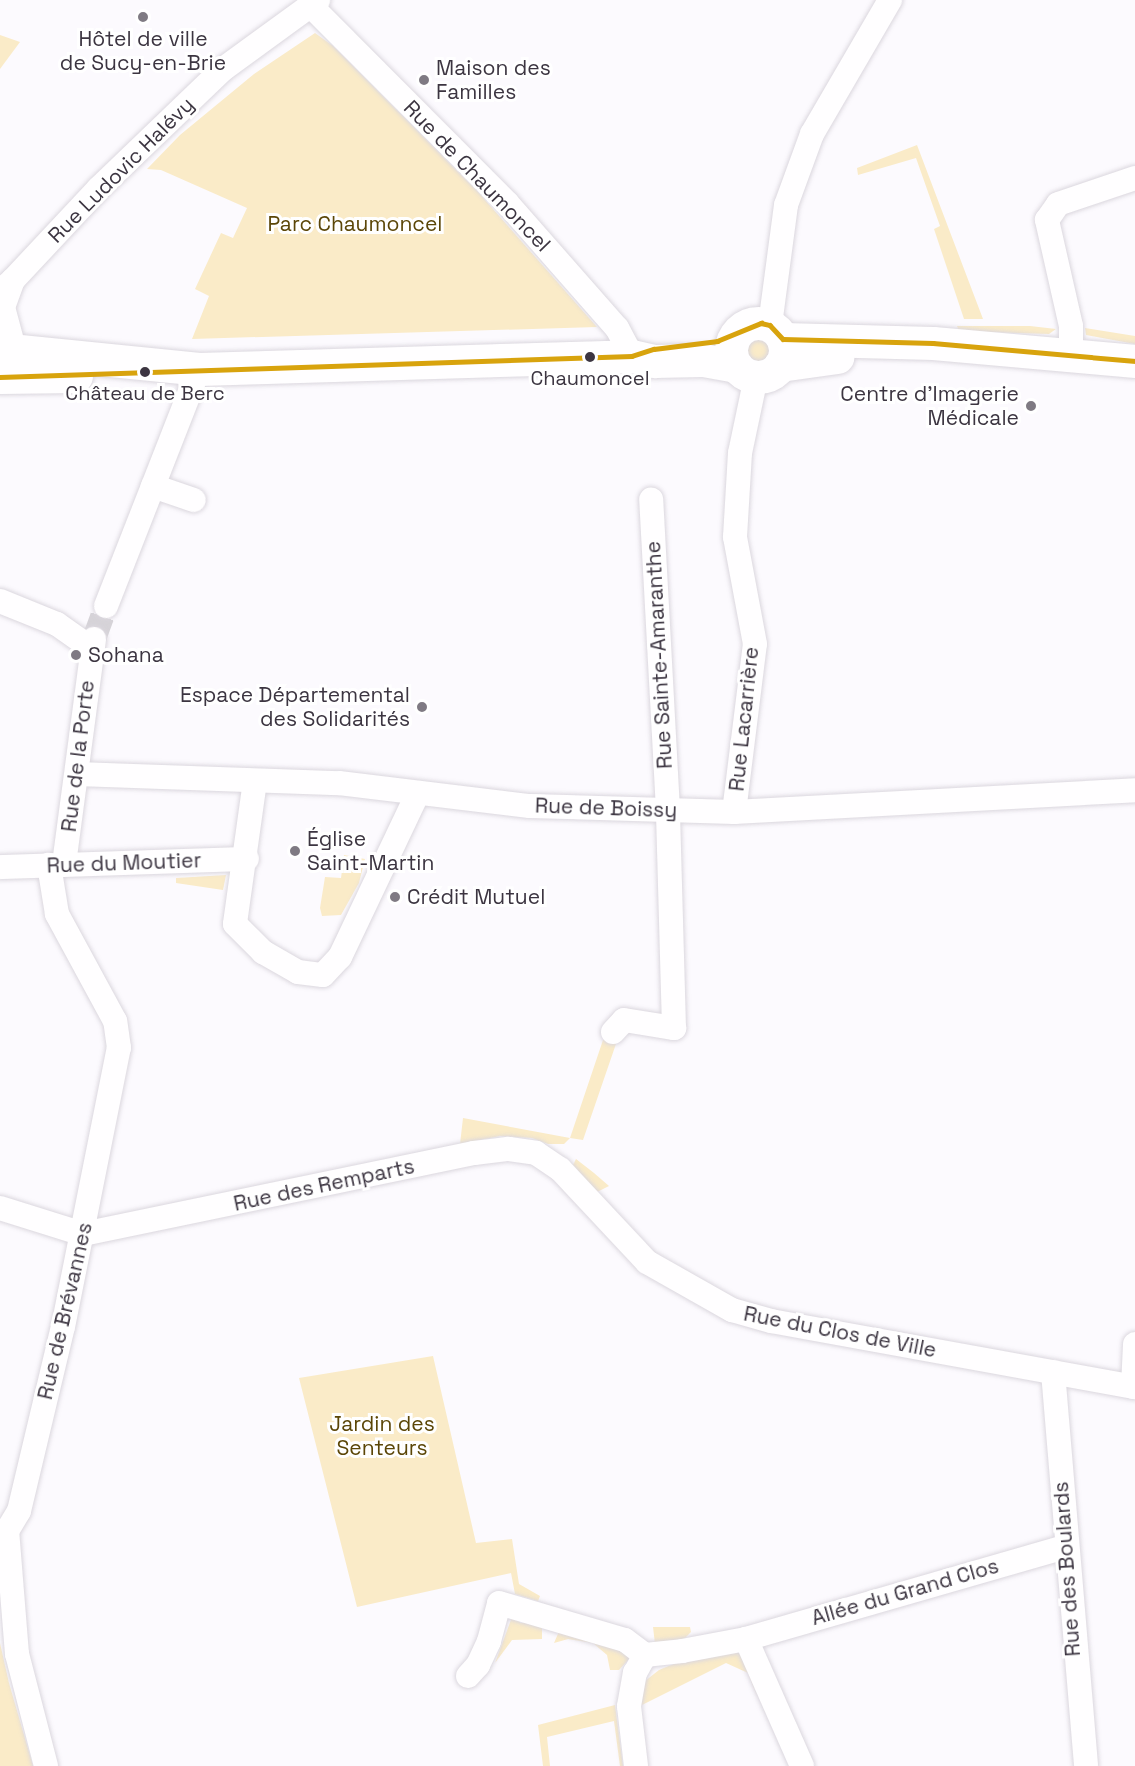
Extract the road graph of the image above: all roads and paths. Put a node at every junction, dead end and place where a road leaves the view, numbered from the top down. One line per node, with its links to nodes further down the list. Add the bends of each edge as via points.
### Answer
1 (890, 0): 6 (street, Rue Lacarrière, via 812,134 786,205)
2 (314, 2): 4 (street, Rue Ludovic Halévy, via 222,70 99,188); 7 (street, Rue de Chaumoncel, via 507,203 617,328)
3 (1135, 178): 5 (street, via 1058,204 1047,220 1071,326)
4 (6, 286): 8 (street, Rue Ludovic Halévy)
5 (1071, 353): 6 (street, via 933,343); 9 (street)
6 (765, 354): 7 (street, via 654,362); 7 (street, via 730,351 736,333); 21 (street, Rue Lacarrière, via 740,453 735,537 755,644)
7 (632, 356): 10 (street)
8 (5, 359): 10 (street, via 148,375)
9 (1135, 361)
10 (191, 368): 11 (street)
11 (153, 486): 12 (street); 15 (street)
12 (194, 500)
13 (651, 500): 20 (street, Rue Sainte-Amaranthe)
14 (0, 601): 16 (street, Rue de la Porte, via 57,624 92,644)
15 (106, 606)
16 (77, 774): 17 (street, Rue de Boissy); 23 (street, Rue de la Porte)
17 (255, 781): 19 (street, Rue de Boissy, via 339,783); 22 (street)
18 (1135, 790): 21 (street, Rue de Boissy)
19 (417, 795): 20 (street, Rue de Boissy, via 530,806); 22 (street, via 340,957 323,975 298,972 263,952 235,924)
20 (668, 810): 21 (street, Rue de Boissy); 25 (street, Rue Sainte-Amaranthe, via 674,1028 624,1020)
21 (734, 812)
22 (247, 859): 23 (street, Rue du Moutier)
23 (56, 865): 24 (street, Rue du Moutier); 28 (street, Rue de Brévannes, via 57,914 115,1021 119,1048)
24 (0, 867)
25 (613, 1032)
26 (560, 1169): 28 (street, Rue des Remparts, via 536,1153 509,1149 474,1153); 30 (street, Rue du Clos de Ville, via 647,1262 732,1310 771,1321)
27 (0, 1208): 28 (street)
28 (83, 1234): 32 (street, Rue de Brévannes, via 19,1511)
29 (1135, 1344): 31 (street)
30 (1053, 1372): 31 (street, Rue du Clos de Ville); 33 (street, Rue des Boulards)
31 (1134, 1387)
32 (4, 1530): 34 (street, Rue de Brévannes)
33 (1065, 1547): 35 (street, Allée du Grand Clos); 41 (street, Rue des Boulards)
34 (4, 1581): 38 (street, Rue de Brévannes, via 17,1654)
35 (746, 1639): 36 (street, Allée du Grand Clos); 40 (street)
36 (645, 1655): 37 (street, via 626,1640 499,1603 489,1641); 39 (street, via 635,1673 629,1706)
37 (468, 1676)
38 (46, 1766)
39 (636, 1766)
40 (802, 1766)
41 (1086, 1766)

